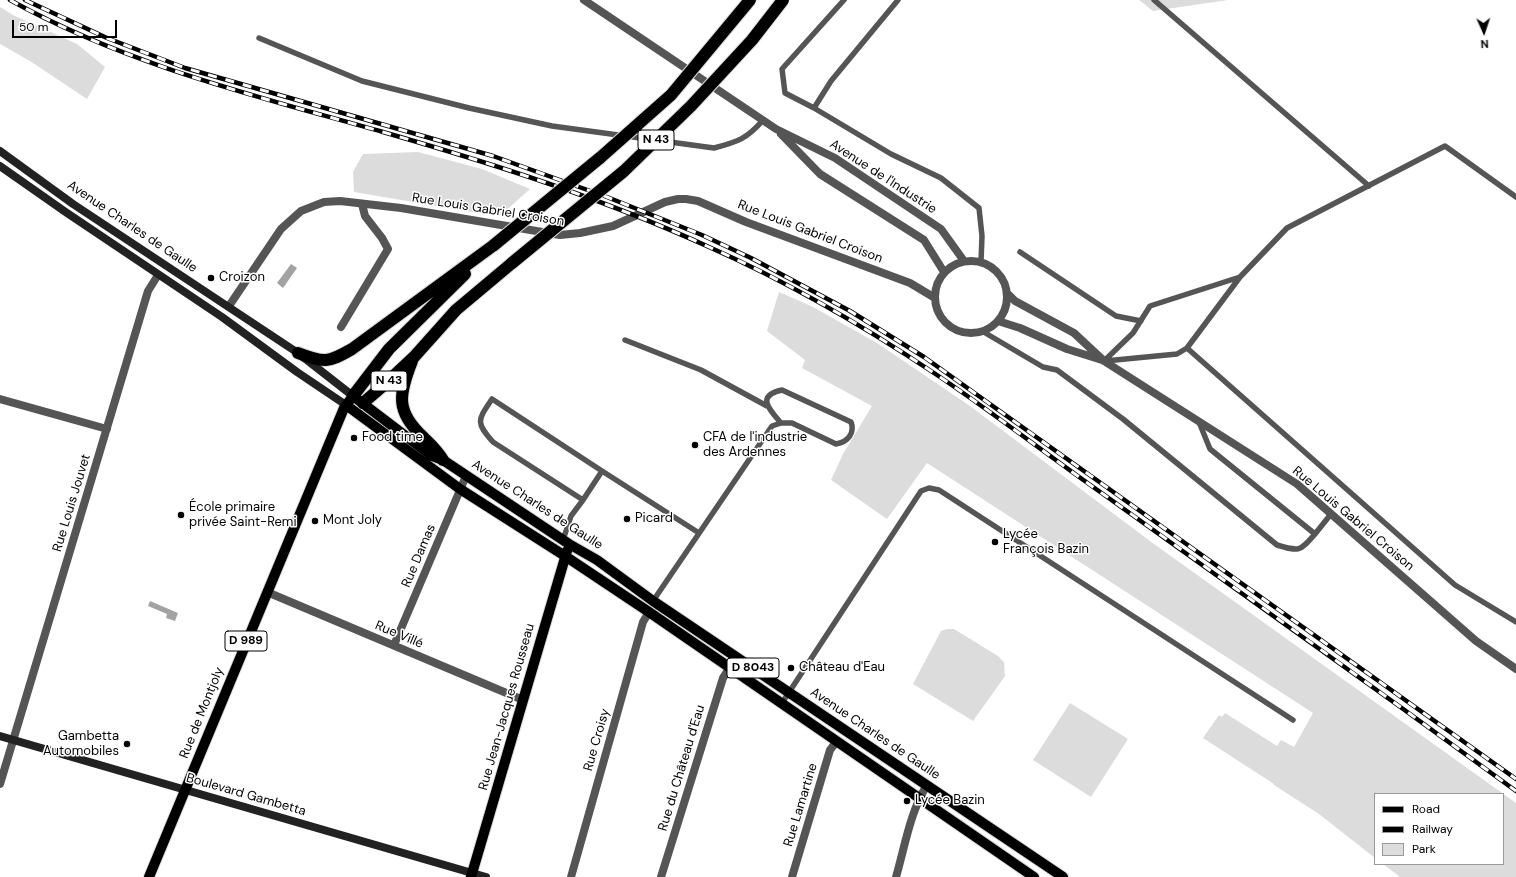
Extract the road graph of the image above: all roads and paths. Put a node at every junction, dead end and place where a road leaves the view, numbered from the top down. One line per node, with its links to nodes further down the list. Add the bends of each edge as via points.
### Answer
1 (584, 0): 9 (street, Avenue de l'Industrie)
2 (750, 0): 16 (highway, N 43, bridge, via 671,95)
3 (783, 0): 33 (highway, N 43, bridge, via 752,40 686,111 624,171 456,310)
4 (844, 0): 8 (lane, via 782,69 785,93)
5 (898, 0): 8 (lane, via 831,81)
6 (1154, 0): 13 (lane)
7 (259, 38): 9 (lane, via 362,81 552,126 714,148 734,143 752,133)
8 (814, 108): 19 (lane, via 891,154 941,178 979,208)
9 (763, 120): 10 (street, Avenue de l'Industrie)
10 (776, 129): 18 (street, Avenue de l'Industrie, via 835,158 942,229); 20 (street, Avenue de l'Industrie, via 820,174 924,240)
11 (0, 151): 25 (main road, Avenue Charles de Gaulle, via 73,204)
12 (0, 166): 21 (main road, Avenue Charles de Gaulle)
13 (1369, 186): 14 (lane, via 1445,146); 22 (lane, via 1287,228)
14 (1516, 197)
15 (362, 204): 24 (street, Rue Louis Gabriel Croison, via 401,208 560,235 614,226 665,202 678,198 686,199 698,201 746,222 910,283); 25 (street, Rue Louis Gabriel Croison, via 324,202 301,211 281,229); 28 (street, via 365,216 388,249)
16 (494, 246): 32 (highway, via 352,350 336,358 319,361); 35 (highway, N 43, via 389,349)
17 (1020, 252): 27 (lane, via 1116,316)
18 (964, 262): 19 (street); 20 (street, via 953,265)
19 (981, 262): 23 (street, via 999,273)
20 (944, 272): 24 (street, via 939,280)
21 (158, 275): 38 (main road, Avenue Charles de Gaulle); 42 (street, Rue Louis Jouvet, via 148,291)
22 (1240, 277): 27 (lane, via 1150,306); 31 (lane)
23 (1007, 292): 26 (street, via 1005,308); 34 (street, Rue Louis Gabriel Croison, via 1015,300 1074,333)
24 (935, 298): 29 (street, via 937,310 953,328 964,332)
25 (229, 306): 32 (main road, Avenue Charles de Gaulle)
26 (998, 321): 29 (street); 34 (street, Rue Louis Gabriel Croison)
27 (1140, 322): 34 (lane, via 1133,334)
28 (341, 327)
29 (982, 331): 50 (lane, via 1043,367 1057,370 1123,419 1277,545 1294,550 1303,547)
30 (625, 340): 39 (lane, via 701,370)
31 (1187, 348): 34 (lane, via 1177,354); 56 (lane, via 1455,585)
32 (298, 353): 35 (main road, Avenue Charles de Gaulle)
33 (414, 356): 37 (highway, N 43); 43 (highway, via 404,381 403,411 408,421 435,448)
34 (1104, 361): 40 (street, Rue Louis Gabriel Croison)
35 (353, 396): 37 (main road, Avenue Charles de Gaulle); 38 (main road, N 43)
36 (0, 399): 42 (street)
37 (363, 403): 38 (main road); 43 (main road, Avenue Charles de Gaulle, via 432,456)
38 (346, 405): 46 (main road, Avenue Charles de Gaulle / D 8043); 53 (main road, Rue de Montjoly / D 989)
39 (767, 406): 41 (lane); 41 (lane, via 769,395 782,390 851,422 853,427 848,440 836,444 792,423)
40 (1199, 422): 48 (street, Rue Louis Gabriel Croison, via 1297,484); 50 (lane, via 1210,449)
41 (781, 423): 49 (lane, via 772,426)
42 (107, 429): 65 (street, Rue Louis Jouvet)
43 (443, 460): 45 (main road, Avenue Charles de Gaulle / D 8043)
44 (602, 471): 47 (lane); 47 (lane, via 492,399 480,417 483,431 493,442); 49 (lane)
45 (466, 476): 46 (street, Rue Damas); 51 (main road, Avenue Charles de Gaulle / D 8043)
46 (460, 489): 52 (main road, Avenue Charles de Gaulle / D 8043); 57 (street, Rue Damas)
47 (583, 500): 51 (lane, via 571,516)
48 (1331, 514): 50 (lane); 59 (street, Rue Louis Gabriel Croison, via 1476,641)
49 (699, 533): 54 (lane)
50 (1315, 534)
51 (566, 542): 52 (main road, Rue Jean-Jacques Rousseau); 54 (main road, Avenue Charles de Gaulle / D 8043, via 598,560)
52 (565, 556): 55 (main road, Avenue Charles de Gaulle / D 8043); 61 (main road, Rue Jean-Jacques Rousseau)
53 (267, 592): 57 (street, Rue Villé); 69 (main road, Rue de Montjoly / D 989)
54 (653, 600): 60 (main road, Avenue Charles de Gaulle / D 8043)
55 (649, 612): 58 (main road, Avenue Charles de Gaulle / D 8043); 74 (street, Rue Croisy, via 643,622)
56 (1516, 622)
57 (394, 645): 61 (street, Rue Villé)
58 (730, 667): 62 (main road, Avenue Charles de Gaulle / D 8043); 75 (street, Rue du Château d'Eau, via 723,678)
59 (1516, 669)
60 (790, 693): 62 (lane); 63 (lane, via 921,491 929,488 939,490); 68 (main road, Avenue Charles de Gaulle / D 8043)
61 (523, 700): 71 (main road, Rue Jean-Jacques Rousseau)
62 (782, 703): 66 (main road, Avenue Charles de Gaulle / D 8043)
63 (1294, 720)
64 (0, 736): 65 (main road, Boulevard Gambetta)
65 (13, 740): 67 (street, Rue Louis Jouvet); 69 (main road, Boulevard Gambetta)
66 (837, 741): 70 (main road, Avenue Charles de Gaulle / D 8043); 76 (street, Rue Lamartine, via 830,750)
67 (0, 784)
68 (927, 785): 70 (street); 79 (main road, Avenue Charles de Gaulle / D 8043)
69 (184, 789): 71 (main road, Boulevard Gambetta); 72 (main road, Rue de Montjoly / D 989)
70 (919, 798): 77 (street); 78 (main road, Avenue Charles de Gaulle / D 8043)
71 (471, 875): 73 (main road, Boulevard Gambetta)
72 (149, 877)
73 (486, 877)
74 (571, 877)
75 (661, 877)
76 (792, 877)
77 (896, 877)
78 (1034, 877)
79 (1064, 877)

